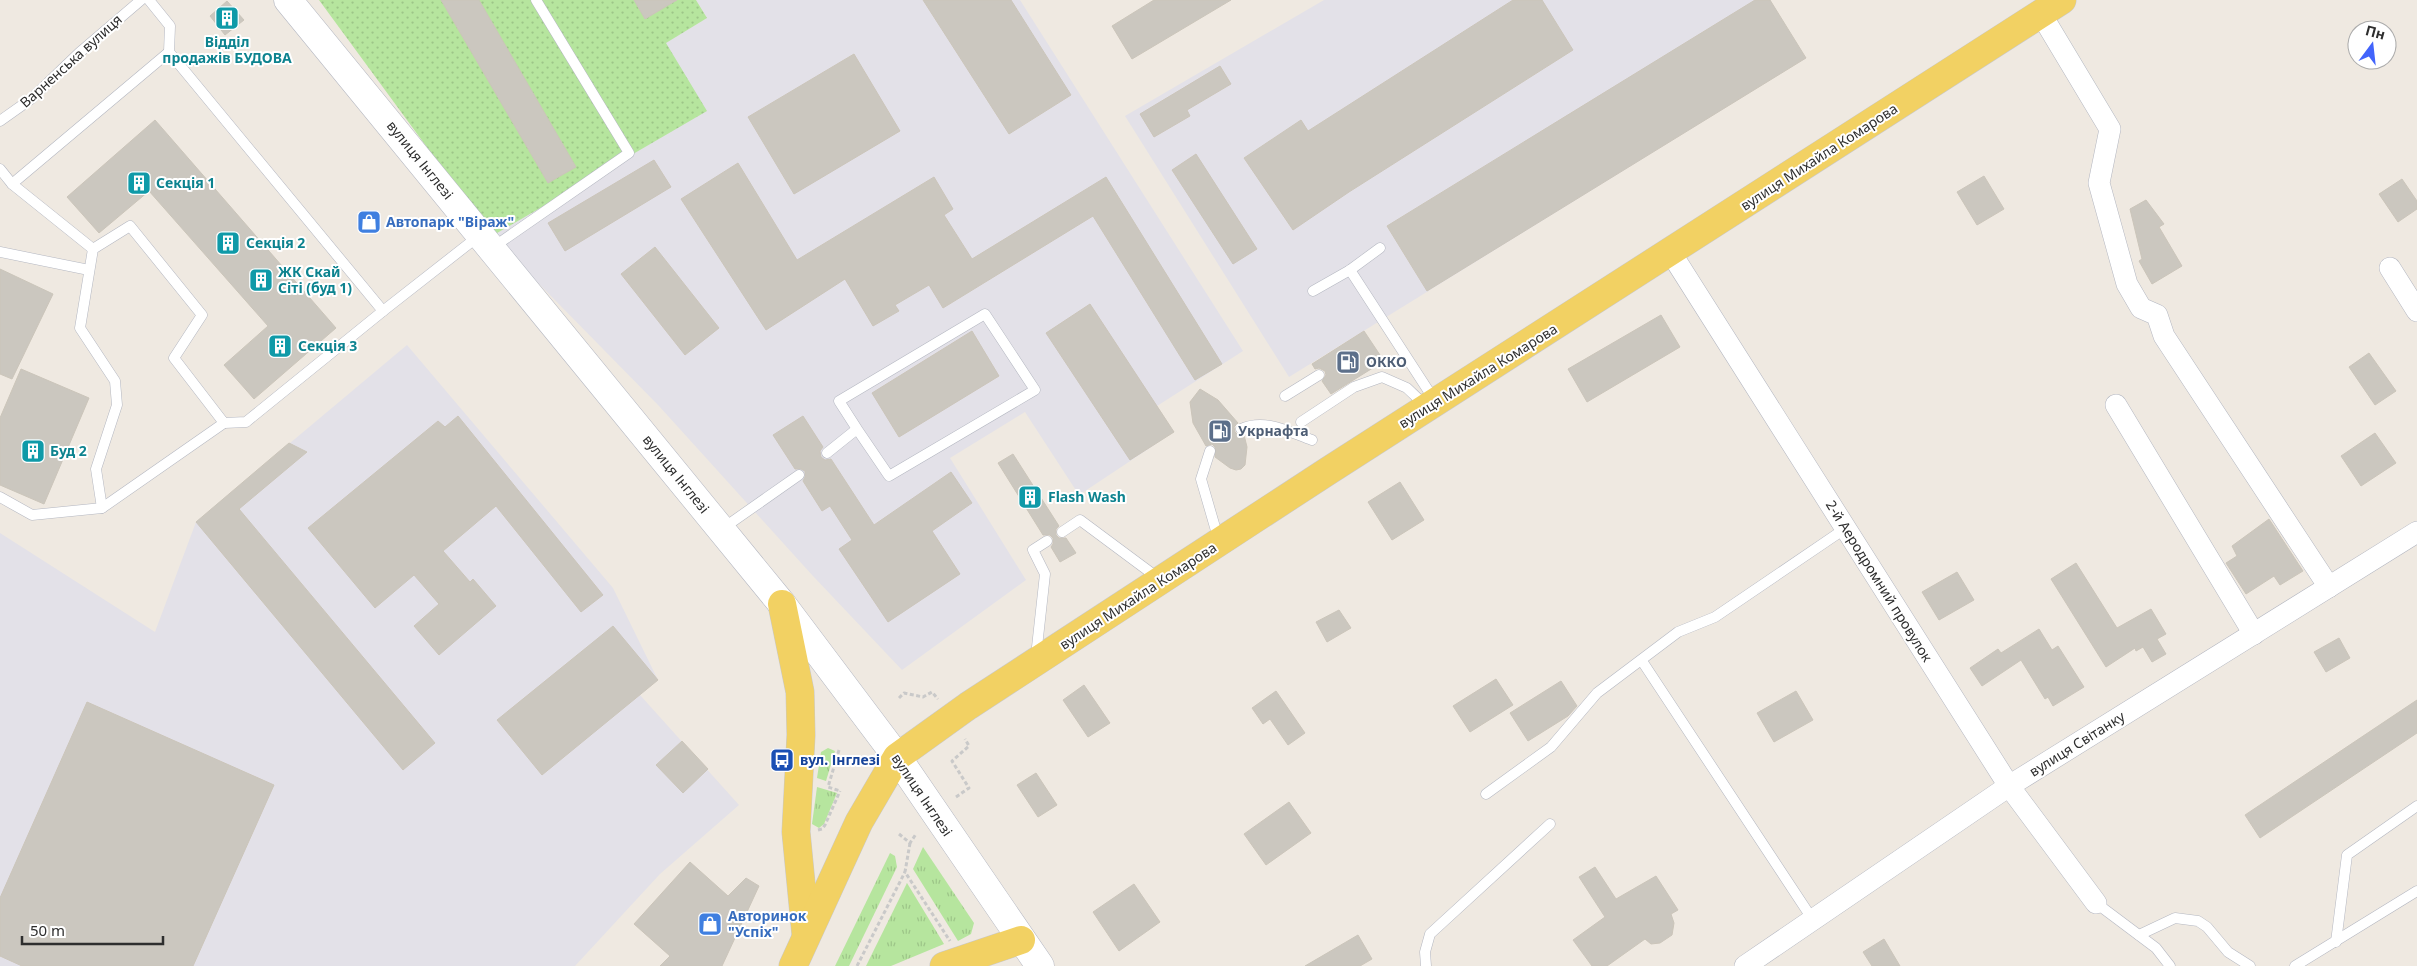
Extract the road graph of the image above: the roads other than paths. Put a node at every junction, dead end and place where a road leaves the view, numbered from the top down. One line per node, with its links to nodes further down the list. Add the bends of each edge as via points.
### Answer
1 (141, 0): 7 (lane, Варненська вулиця, via 31,99)
2 (148, 0): 6 (lane, via 170,26)
3 (288, 0): 10 (main road, вулиця Інглезі)
4 (536, 0): 10 (lane, via 629,153)
5 (2052, 7): 14 (main road, вулиця Михайла Комарова); 42 (street, via 2110,129 2099,183 2127,284 2141,308 2157,315 2164,336)
6 (169, 52): 9 (lane); 19 (lane)
7 (0, 121)
8 (0, 169): 9 (lane)
9 (12, 184): 12 (lane)
10 (486, 242): 19 (lane); 36 (main road, вулиця Інглезі)
11 (1380, 248): 17 (lane)
12 (93, 249): 16 (lane); 26 (lane, via 130,226 202,315 174,358)
13 (0, 252): 16 (lane)
14 (1671, 253): 23 (main road, вулиця Михайла Комарова); 35 (street, 2-й Аеродромний провулок)
15 (2390, 268): 20 (street)
16 (89, 270): 34 (lane, via 80,328 115,381 116,389 116,405 96,468)
17 (1350, 270): 18 (lane); 23 (lane)
18 (1313, 291)
19 (383, 311): 26 (lane, via 246,422)
20 (2417, 311)
21 (1319, 375): 22 (lane)
22 (1285, 396)
23 (1432, 405): 25 (lane, via 1407,388 1382,377 1363,379); 40 (main road, вулиця Михайла Комарова)
24 (2116, 405): 44 (street)
25 (1301, 422)
26 (224, 423): 34 (lane)
27 (1241, 429): 29 (lane, via 1252,424 1264,424)
28 (857, 430): 28 (lane, via 889,476 1035,390 985,314 839,401); 31 (lane)
29 (1312, 440)
30 (1210, 451): 40 (lane, via 1201,479)
31 (827, 453)
32 (799, 475): 36 (lane)
33 (0, 497): 34 (lane, via 32,515)
34 (102, 508)
35 (1846, 528): 45 (lane, via 1715,617 1678,632); 48 (street, 2-й Аеродромний провулок)
36 (721, 529): 43 (main road, вулиця Інглезі)
37 (1062, 532): 41 (lane, via 1080,520)
38 (2417, 532): 42 (street, вулиця Світанку)
39 (1047, 541): 46 (lane, via 1033,550 1045,574)
40 (1220, 543): 41 (main road, вулиця Михайла Комарова)
41 (1161, 580): 46 (main road, вулиця Михайла Комарова)
42 (2329, 587): 44 (street, вулиця Світанку)
43 (782, 604): 47 (main road, вулиця Інглезі); 56 (main road, via 800,692 796,832)
44 (2254, 634): 48 (street, вулиця Світанку)
45 (1642, 661): 49 (lane, via 1597,693 1551,747); 54 (lane)
46 (1035, 662): 47 (main road, вулиця Михайла Комарова)
47 (897, 757): 56 (main road, via 859,822); 57 (main road, вулиця Інглезі)
48 (2010, 786): 53 (street, 2-й Аеродромний провулок); 54 (street, вулиця Світанку)
49 (1486, 794)
50 (2417, 806): 58 (lane, via 2347,855)
51 (1550, 824): 62 (lane, via 1430,934 1425,952)
52 (2417, 891): 58 (lane)
53 (2096, 903): 55 (lane)
54 (1813, 920): 63 (street, вулиця Світанку)
55 (2139, 935): 64 (lane, via 2156,948); 65 (lane, via 2175,918 2198,921 2207,926 2228,952)
56 (806, 937): 60 (main road)
57 (1021, 940): 59 (main road); 61 (main road, вулиця Інглезі)
58 (2336, 942): 66 (lane)
59 (948, 956)
60 (792, 966)
61 (1040, 966)
62 (1426, 966)
63 (1745, 966)
64 (2170, 966)
65 (2250, 966)
66 (2295, 966)

